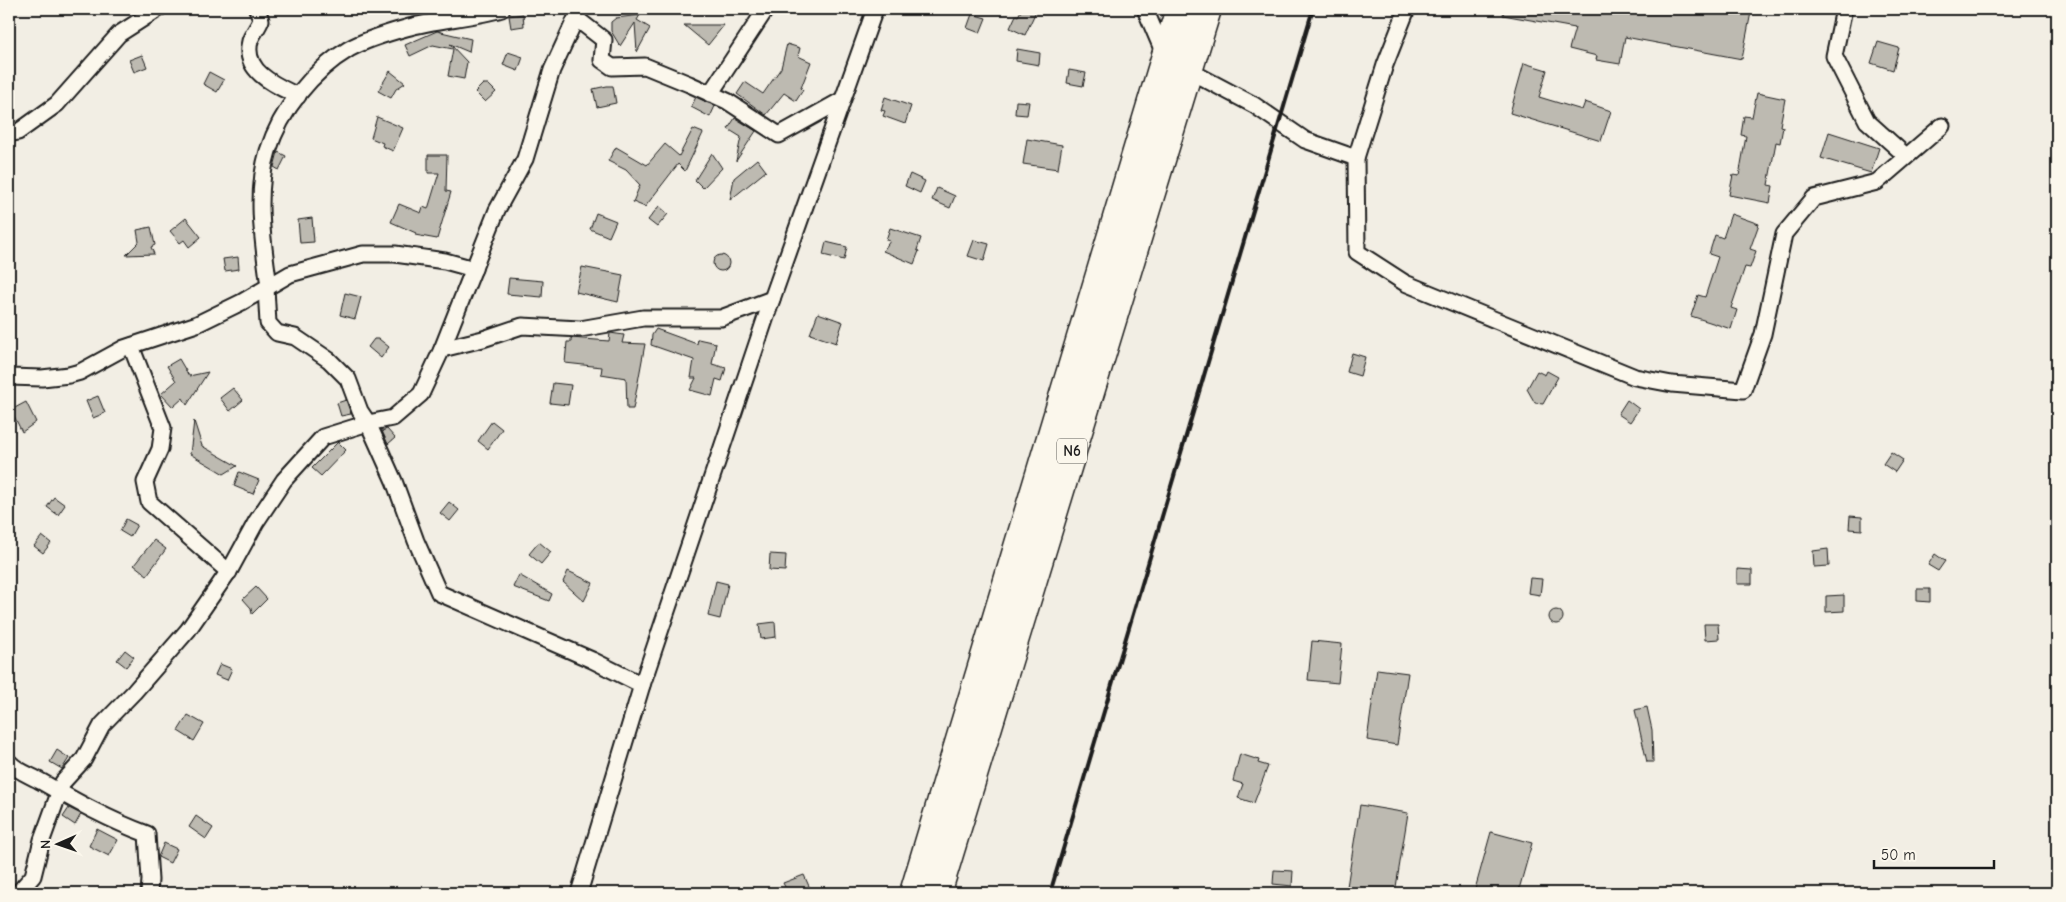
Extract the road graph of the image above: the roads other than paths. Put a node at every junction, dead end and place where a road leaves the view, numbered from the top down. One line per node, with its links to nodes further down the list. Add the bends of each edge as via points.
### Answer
1 (158, 9): 17 (street, via 119,34 57,104 18,132)
2 (257, 9): 14 (street, via 261,20 250,41 250,57 258,74)
3 (502, 9): 14 (street, via 407,27 350,48)
4 (766, 9): 13 (street)
5 (875, 9): 15 (street)
6 (1145, 9): 12 (street)
7 (1180, 9): 12 (highway, N6)
8 (1207, 9): 12 (highway, N6)
9 (1407, 9): 19 (street, via 1385,65)
10 (1844, 9): 18 (street, via 1834,56 1867,121)
11 (579, 14): 13 (street, via 604,40 602,60 612,67 645,66); 20 (street, via 552,70 525,159 497,210)
12 (1177, 64): 19 (street, via 1254,105 1305,140); 34 (highway, N6); 35 (highway, N6)
13 (710, 94): 15 (street, via 727,101 779,135)
14 (298, 96): 21 (street, via 287,108 268,151 262,191 262,233)
15 (842, 100): 22 (street)
16 (1942, 126): 18 (street)
17 (9, 134)
18 (1906, 156): 19 (street, via 1877,182 1814,198 1784,234 1763,334 1743,390 1672,384 1635,377 1405,283 1357,252)
19 (1356, 158)
20 (474, 269): 21 (street, via 395,254 363,254 290,274); 24 (street)
21 (268, 287): 23 (street, via 197,324); 26 (street, via 268,323 277,333 295,337 329,360 348,379 360,412)
22 (772, 299): 24 (street, via 721,318 643,318 580,329 522,326); 28 (street)
23 (131, 346): 25 (street, via 69,375); 27 (street, via 162,428 160,448 145,482 150,502)
24 (442, 349): 26 (street, via 421,394 393,418)
25 (9, 377)
26 (368, 423): 27 (street, via 322,437 284,480); 28 (street, via 439,592)
27 (229, 572): 30 (street, via 188,630 102,725 84,759 62,782)
28 (642, 685): 33 (street)
29 (9, 762): 30 (street, via 16,770)
30 (59, 792): 31 (street, via 33,876); 32 (street, via 109,820 147,834)
31 (18, 893)
32 (149, 893)
33 (579, 893)
34 (914, 893)
35 (937, 893)

